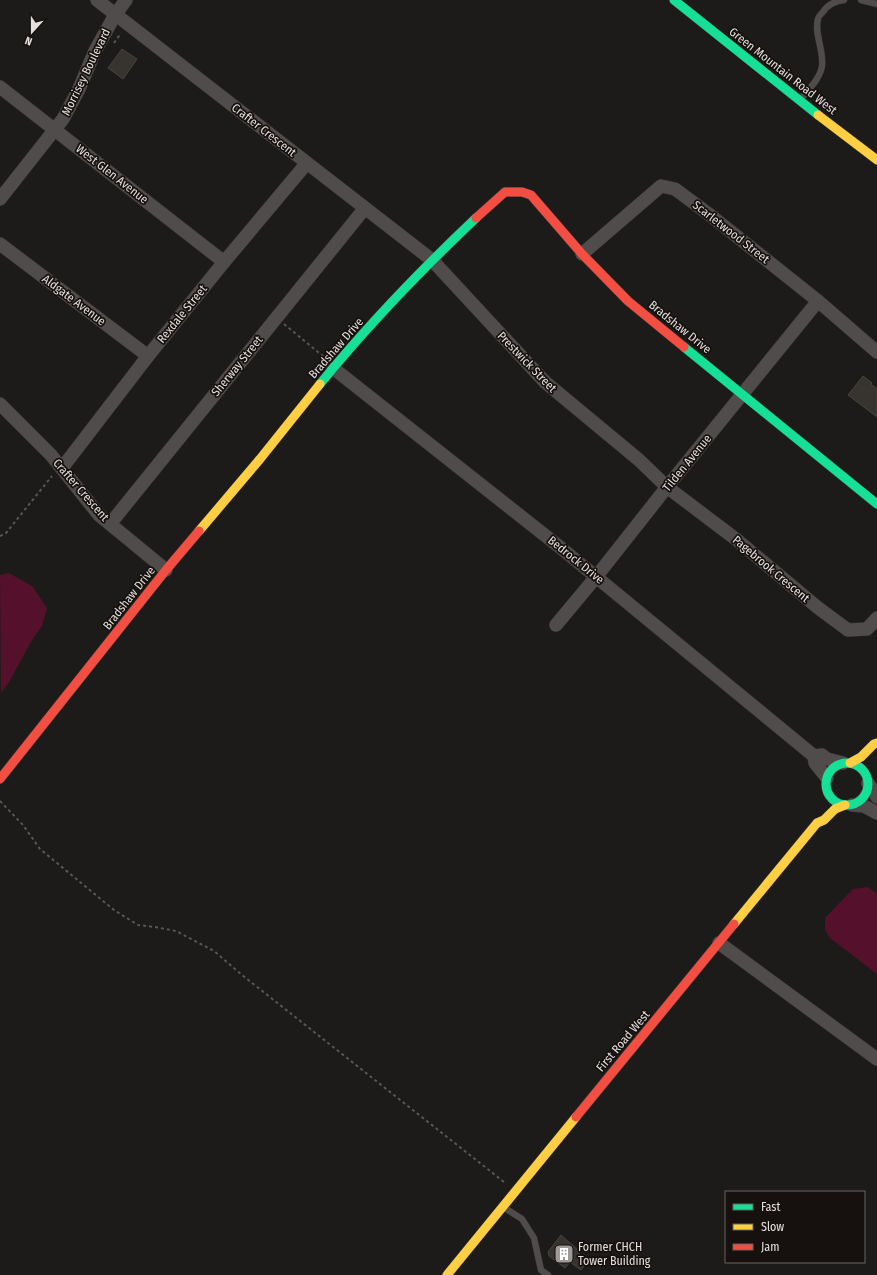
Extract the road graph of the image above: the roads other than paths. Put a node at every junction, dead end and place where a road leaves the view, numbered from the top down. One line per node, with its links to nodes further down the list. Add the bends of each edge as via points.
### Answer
1 (97, 0): 7 (street, Crafter Crescent)
2 (126, 0): 7 (street, Morrisey Boulevard)
3 (674, 0): 9 (street, Green Mountain Road West)
4 (844, 0): 9 (lane, via 834,2 818,19 822,67 817,80)
5 (861, 0): 6 (lane)
6 (877, 4)
7 (115, 15): 10 (street, Morrisey Boulevard, via 95,51 79,89); 12 (street, Crafter Crescent)
8 (0, 87): 10 (street, West Glen Avenue)
9 (800, 101): 11 (street, Green Mountain Road West)
10 (55, 130): 13 (street, Morrisey Boulevard); 18 (street, West Glen Avenue)
11 (877, 160)
12 (307, 163): 14 (street, Crafter Crescent); 18 (street, Rexdale Street)
13 (0, 199)
14 (365, 208): 17 (street, Crafter Crescent); 28 (street, Sherway Street)
15 (0, 244): 21 (street, Aldgate Avenue)
16 (582, 254): 17 (street, Bradshaw Drive, via 531,195 505,192); 19 (street, Scarletwood Street, via 661,186 675,189); 23 (street, Bradshaw Drive, via 628,301)
17 (432, 260): 22 (street, Bradshaw Drive); 26 (street, Prestwick Street, via 544,382 639,460)
18 (224, 262): 21 (street, Rexdale Street)
19 (818, 301): 20 (street, Scarletwood Street); 23 (street, Tilden Avenue)
20 (876, 347)
21 (148, 356): 25 (street, Rexdale Street)
22 (333, 368): 29 (street, Bradshaw Drive); 30 (street, Bedrock Drive)
23 (742, 394): 26 (street, Tilden Avenue); 27 (street)
24 (0, 404): 25 (street, Crafter Crescent, via 32,435)
25 (57, 472): 28 (street, Crafter Crescent)
26 (667, 487): 30 (street, Tilden Avenue); 31 (street, Pagebrook Crescent, via 848,630 867,630)
27 (877, 504)
28 (110, 524): 29 (street, Crafter Crescent)
29 (166, 570): 38 (street, Bradshaw Drive)
30 (596, 577): 32 (street, Tilden Avenue); 34 (street, Bedrock Drive)
31 (877, 618)
32 (556, 625)
33 (877, 743): 35 (street, via 861,757)
34 (814, 756): 35 (street, Bedrock Drive, via 822,755 827,759); 37 (street, Bedrock Drive, via 815,763)
35 (846, 763): 36 (street, via 857,765); 37 (street, via 836,766)
36 (868, 775): 40 (street); 41 (street, First Road West, via 868,790 864,797 859,802)
37 (827, 778): 39 (street, First Road West)
38 (0, 779)
39 (828, 792): 41 (street, via 838,803); 43 (street, First Road West, via 817,816)
40 (877, 797)
41 (849, 805): 42 (street, via 864,806); 43 (street, First Road West, via 835,809)
42 (877, 813)
43 (817, 823): 44 (street, First Road West)
44 (719, 943): 45 (street); 46 (street, First Road West)
45 (877, 1059)
46 (502, 1206): 47 (street, First Road West); 48 (lane, via 522,1219 534,1238 541,1270)
47 (447, 1275)
48 (548, 1275)

